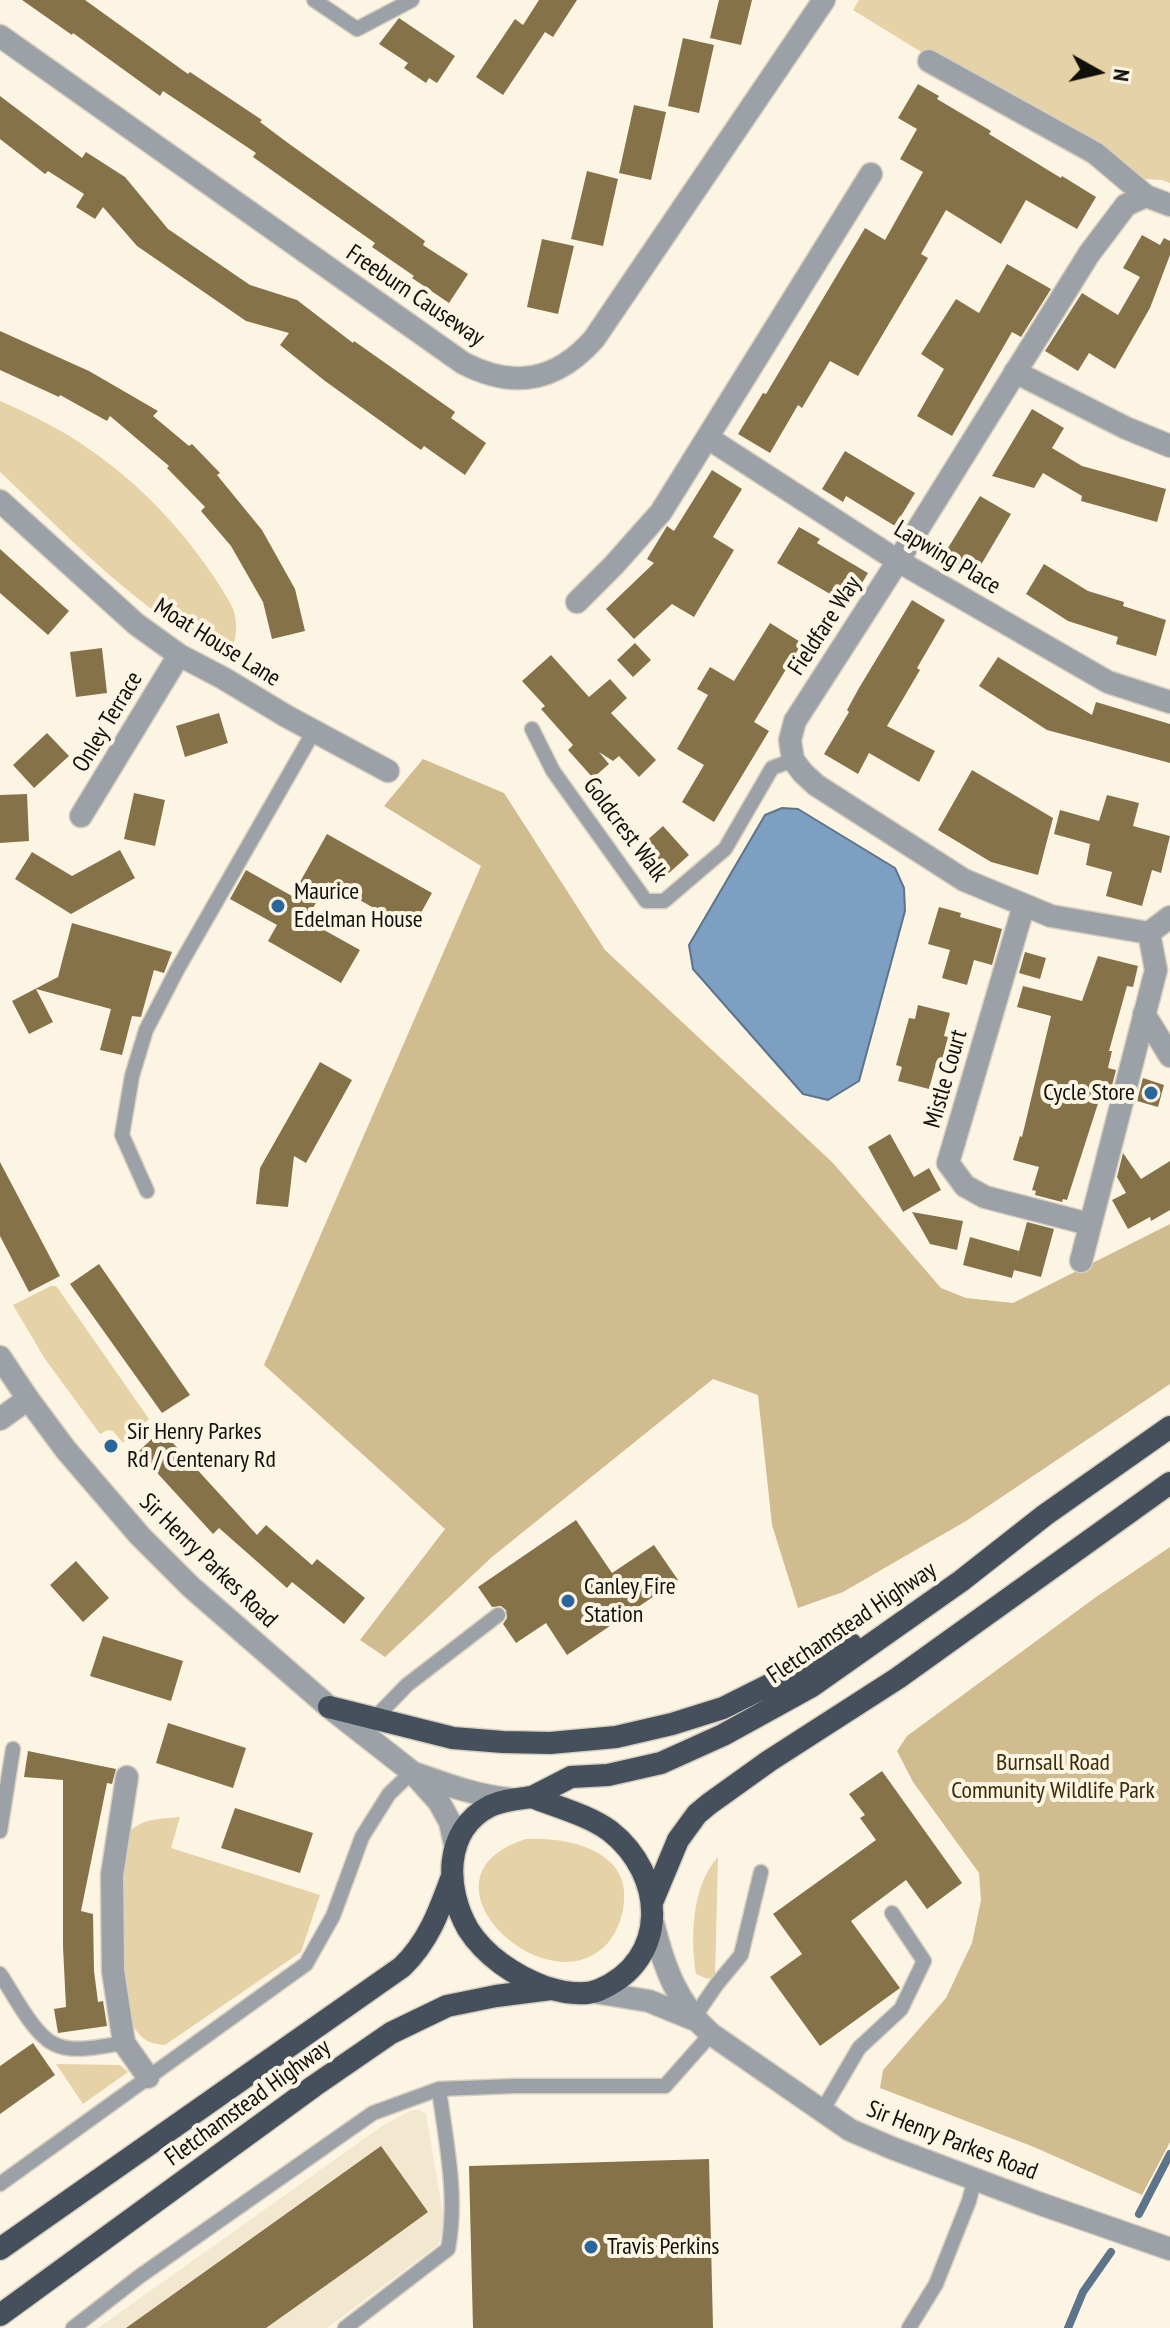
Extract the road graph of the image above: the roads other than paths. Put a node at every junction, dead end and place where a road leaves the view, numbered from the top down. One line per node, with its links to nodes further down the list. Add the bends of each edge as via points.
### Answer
1 (314, 0): 2 (lane, via 357,29)
2 (412, 0)
3 (824, 0): 4 (street, Freeburn Causeway, via 594,339 567,364 526,378 487,374 463,363)
4 (0, 36)
5 (929, 61): 7 (street, via 1095,153)
6 (871, 174): 10 (street)
7 (1146, 196): 8 (street); 9 (street, Fieldfare Way, via 1126,205 1089,254)
8 (1170, 205)
9 (1015, 372): 11 (street); 13 (street, Fieldfare Way)
10 (708, 438): 13 (street, Lapwing Place); 14 (street, via 661,512)
11 (1170, 446)
12 (0, 501): 15 (street, Moat House Lane, via 136,624)
13 (898, 561): 16 (street, Lapwing Place, via 1108,682); 19 (street, Fieldfare Way, via 795,721 790,740)
14 (577, 602)
15 (179, 655): 18 (street, Moat House Lane); 21 (street, Onley Terrace)
16 (1170, 702)
17 (532, 729): 19 (lane, Goldcrest Walk, via 553,771 646,901 664,901 725,849 772,768)
18 (314, 731): 20 (street, Moat House Lane); 27 (lane, via 146,1030 122,1135)
19 (793, 760): 22 (street, via 816,785 964,880)
20 (388, 771)
21 (81, 816)
22 (1024, 905): 24 (street, via 1051,916); 28 (street, Mistle Court, via 948,1163 965,1186 985,1197)
23 (1170, 917): 24 (street)
24 (1149, 933): 25 (street, via 1156,970)
25 (1144, 1014): 26 (street); 28 (street)
26 (1170, 1056)
27 (147, 1191)
28 (1089, 1224): 29 (street)
29 (1081, 1261)
30 (0, 1357): 31 (street, Sir Henry Parkes Road)
31 (28, 1399): 32 (street); 37 (street, Sir Henry Parkes Road, via 100,1491 174,1572)
32 (0, 1419)
33 (1170, 1427): 35 (highway, Fletchamstead Highway)
34 (1170, 1483): 47 (highway, via 898,1678 709,1804 678,1840)
35 (937, 1597): 38 (highway, via 723,1708 616,1737 503,1742); 42 (highway, Fletchamstead Highway, via 812,1686 723,1735 661,1763 571,1777)
36 (498, 1615): 38 (lane, via 407,1685)
37 (329, 1707): 38 (highway)
38 (368, 1726): 40 (street)
39 (13, 1749): 43 (lane)
40 (412, 1772): 42 (street, via 486,1797); 44 (street, via 439,1802); 56 (lane, via 389,1794 362,1837 333,1916 306,1964)
41 (127, 1777): 55 (street, via 112,1875 113,1971)
42 (521, 1798): 44 (highway, via 477,1815); 47 (highway, via 608,1830 633,1858)
43 (0, 1831)
44 (455, 1845): 46 (highway)
45 (761, 1872): 53 (lane, via 741,1955)
46 (452, 1878): 51 (highway, via 469,1931 498,1961); 61 (highway, Fletchamstead Highway, via 435,1923 402,1967)
47 (653, 1900): 49 (highway)
48 (892, 1913): 58 (lane, via 924,1961 901,2009 859,2048)
49 (653, 1923): 52 (highway, via 628,1972); 53 (street, Sir Henry Parkes Road, via 672,1982)
50 (0, 1974): 55 (lane, via 39,2032 54,2044 82,2049)
51 (551, 1989): 52 (highway); 63 (highway, Fletchamstead Highway, via 447,2006 391,2033)
52 (594, 1992): 53 (street, Sir Henry Parkes Road, via 649,2001)
53 (693, 2019): 54 (street, Sir Henry Parkes Road)
54 (711, 2034): 57 (lane, via 665,2086); 58 (street, Sir Henry Parkes Road)
55 (124, 2043): 56 (street)
56 (148, 2077): 60 (lane)
57 (439, 2089): 64 (lane, via 373,2113); 65 (lane, via 452,2188 448,2249)
58 (822, 2111): 59 (street, Sir Henry Parkes Road, via 850,2130)
59 (975, 2178): 62 (street, Sir Henry Parkes Road); 66 (lane, via 936,2284)
60 (0, 2184)
61 (0, 2249)
62 (1170, 2249)
63 (0, 2315)
64 (73, 2328)
65 (345, 2328)
66 (909, 2328)

